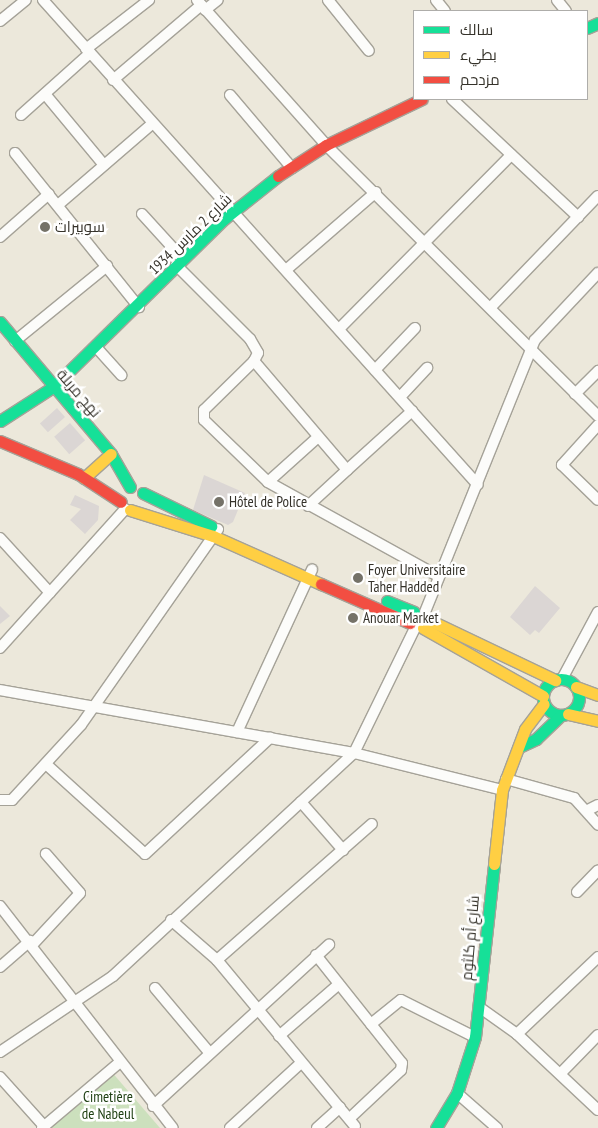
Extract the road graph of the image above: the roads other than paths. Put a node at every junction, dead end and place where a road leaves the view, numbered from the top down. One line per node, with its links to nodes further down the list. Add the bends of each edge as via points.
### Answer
1 (26, 0): 11 (street)
2 (43, 0): 12 (street)
3 (149, 0): 12 (street)
4 (218, 0): 8 (street)
5 (328, 0): 13 (street)
6 (436, 0): 9 (street)
7 (557, 0): 10 (street)
8 (201, 5): 14 (street); 21 (street)
9 (444, 10)
10 (565, 10)
11 (0, 21)
12 (88, 51): 14 (street); 15 (street)
13 (369, 51)
14 (113, 80): 20 (street)
15 (45, 94): 19 (street); 24 (street)
16 (230, 95): 25 (street)
17 (420, 100): 21 (main road, شارع 2 مارس 1934)
18 (453, 100): 23 (street)
19 (21, 115)
20 (152, 124): 24 (street); 30 (street)
21 (326, 145): 25 (main road, شارع 2 مارس 1934); 26 (street)
22 (15, 153): 27 (street)
23 (511, 155): 32 (street); 34 (street)
24 (104, 165): 29 (street)
25 (292, 168): 30 (main road, شارع 2 مارس 1934)
26 (376, 192): 34 (street); 37 (street)
27 (49, 194): 29 (street); 33 (street)
28 (598, 196): 32 (street)
29 (58, 205): 36 (street)
30 (230, 213): 35 (main road, شارع 2 مارس 1934); 37 (street)
31 (142, 214): 35 (street)
32 (578, 218): 40 (street)
33 (0, 237)
34 (428, 244): 40 (street); 43 (street)
35 (180, 262): 39 (main road, شارع 2 مارس 1934); 47 (street, via 250,339 258,353)
36 (107, 266): 39 (street); 44 (street)
37 (286, 270): 43 (street)
38 (598, 273): 46 (street, via 542,331)
39 (140, 306): 45 (main road, شارع 2 مارس 1934)
40 (491, 307): 46 (street)
41 (0, 322): 44 (main road, نهج مربلة)
42 (415, 328): 49 (street)
43 (339, 330): 49 (street)
44 (15, 340): 52 (main road, نهج مربلة)
45 (96, 347): 51 (street); 52 (main road, شارع 2 مارس 1934)
46 (532, 348): 53 (street); 65 (street)
47 (254, 361): 59 (street); 64 (street, via 202,416)
48 (427, 368): 54 (street)
49 (375, 370): 54 (street)
50 (597, 374): 53 (street)
51 (121, 375)
52 (53, 387): 57 (main road, شارع 2 مارس 1934); 61 (main road, نهج مربلة)
53 (575, 394): 56 (street)
54 (400, 397): 55 (street)
55 (412, 411): 62 (street); 65 (street)
56 (598, 416)
57 (0, 421)
58 (598, 425): 68 (street, via 562,465)
59 (318, 437): 62 (street); 64 (street)
60 (0, 441): 63 (main road)
61 (110, 454): 63 (main road); 66 (main road, نهج مربلة)
62 (347, 470): 69 (street)
63 (84, 478): 70 (main road)
64 (268, 482): 69 (street)
65 (478, 485): 74 (street)
66 (130, 487): 67 (main road); 70 (main road, via 121,494)
67 (143, 493): 70 (main road, via 142,506); 71 (main road)
68 (598, 500)
69 (308, 506): 74 (street)
70 (125, 507): 71 (main road); 75 (street)
71 (216, 532): 73 (main road); 84 (street)
72 (0, 538): 75 (street)
73 (311, 574): 77 (main road); 87 (street)
74 (438, 576): 77 (street)
75 (50, 592): 78 (street)
76 (598, 612): 79 (street)
77 (419, 621): 79 (main road); 83 (main road); 90 (street)
78 (1, 645)
79 (559, 679): 80 (main road); 83 (main road, شارع أم كلثوم)
80 (576, 687): 82 (main road); 85 (main road, via 577,705)
81 (0, 690): 84 (street)
82 (598, 696)
83 (543, 700): 85 (main road); 89 (main road, شارع أم كلثوم, via 525,729)
84 (92, 706): 87 (street); 91 (street)
85 (564, 714): 86 (main road); 89 (main road, via 536,739)
86 (598, 722)
87 (237, 732): 88 (street)
88 (270, 738): 90 (street); 91 (street, via 144,854)
89 (519, 747): 92 (main road, شارع أم كلثوم)
90 (354, 753): 93 (street); 95 (street)
91 (47, 765): 94 (street, via 12,800)
92 (506, 779): 93 (main road, شارع أم كلثوم); 97 (street, via 561,792)
93 (502, 790): 118 (main road, شارع أم كلثوم, via 491,856)
94 (0, 800)
95 (301, 802): 100 (street); 105 (street)
96 (598, 805): 97 (street)
97 (588, 810): 99 (street)
98 (372, 824): 100 (street)
99 (598, 825)
100 (343, 850): 110 (street)
101 (46, 854): 106 (street, via 80,893)
102 (598, 870): 103 (street)
103 (577, 892)
104 (0, 906): 106 (street)
105 (171, 920): 110 (street); 116 (street, via 113,976)
106 (31, 942): 112 (street); 116 (street)
107 (329, 945): 108 (street)
108 (316, 955): 114 (street); 117 (street)
109 (598, 957): 111 (street)
110 (217, 960): 117 (street)
111 (590, 964): 113 (street); 120 (street)
112 (0, 967)
113 (598, 973)
114 (339, 984): 119 (street); 122 (street)
115 (155, 988): 124 (street)
116 (77, 1001): 125 (street); 126 (street)
117 (257, 1007): 122 (street); 124 (street)
118 (479, 1007): 120 (street); 123 (main road, شارع أم كلثوم)
119 (371, 1024): 123 (street, via 401,1000); 132 (street, via 402,1066 352,1122)
120 (517, 1034): 128 (street)
121 (598, 1035): 128 (street)
122 (279, 1036): 127 (street)
123 (475, 1037): 130 (main road, شارع أم كلثوم)
124 (208, 1051): 131 (street)
125 (0, 1052)
126 (120, 1062): 131 (street); 134 (street)
127 (301, 1064): 132 (street); 136 (street)
128 (561, 1073): 133 (street)
129 (0, 1077): 134 (street)
130 (457, 1093): 138 (main road, شارع أم كلثوم); 139 (street)
131 (152, 1106): 135 (street)
132 (340, 1108): 137 (street)
133 (598, 1110)
134 (43, 1127)
135 (173, 1128)
136 (230, 1128)
137 (316, 1128)
138 (436, 1128)
139 (497, 1128)

